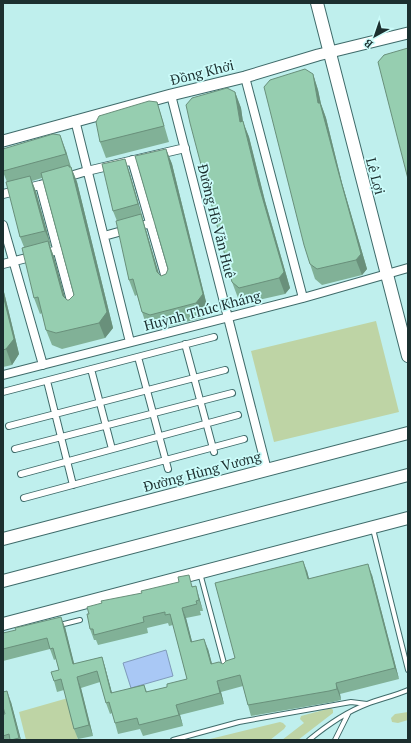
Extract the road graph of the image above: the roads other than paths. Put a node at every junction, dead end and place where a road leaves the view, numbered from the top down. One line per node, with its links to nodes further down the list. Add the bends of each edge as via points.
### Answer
1 (317, 3): 3 (main road, Lê Lợi)
2 (408, 33): 3 (street, Đồng Khởi)
3 (329, 53): 4 (street, Đồng Khởi); 20 (main road, Lê Lợi)
4 (245, 77): 5 (street, Đồng Khởi); 22 (street)
5 (172, 95): 6 (street, Đồng Khởi); 8 (street, Đường Hồ Văn Huê)
6 (75, 120): 7 (street, Đồng Khởi); 10 (street)
7 (3, 141)
8 (185, 148): 9 (street); 24 (street, Đường Hồ Văn Huê)
9 (132, 160): 10 (street); 13 (street)
10 (87, 171): 11 (street); 15 (street)
11 (40, 185): 12 (street); 16 (street)
12 (3, 194)
13 (151, 223): 15 (street); 21 (street)
14 (3, 225): 17 (street)
15 (104, 236): 26 (street)
16 (58, 250): 17 (street); 23 (street)
17 (13, 262): 18 (street); 30 (street)
18 (3, 264)
19 (408, 268): 20 (street, Huỳnh Thúc Kháng)
20 (387, 274): 22 (street, Huỳnh Thúc Kháng); 28 (main road, Lê Lợi)
21 (168, 286)
22 (303, 298): 24 (street, Huỳnh Thúc Kháng)
23 (74, 310)
24 (228, 317): 26 (street, Huỳnh Thúc Kháng); 57 (street, Đường Hồ Văn Huê)
25 (214, 337): 27 (street)
26 (130, 342): 30 (street, Huỳnh Thúc Kháng)
27 (185, 344): 29 (street); 34 (street)
28 (408, 356)
29 (138, 357): 31 (street); 36 (street)
30 (43, 365): 33 (street, Huỳnh Thúc Kháng)
31 (91, 369): 35 (street); 40 (street)
32 (225, 370): 34 (street)
33 (3, 375)
34 (194, 378): 36 (street); 39 (street)
35 (47, 381): 37 (street); 42 (street)
36 (147, 390): 40 (street); 41 (street)
37 (3, 392)
38 (232, 393): 39 (street)
39 (200, 401): 41 (street); 44 (street)
40 (100, 402): 42 (street); 46 (street)
41 (154, 413): 46 (street); 48 (street)
42 (55, 414): 45 (street); 49 (street)
43 (238, 415): 44 (street)
44 (206, 424): 48 (street); 53 (street)
45 (9, 426)
46 (106, 426): 49 (street); 52 (street)
47 (408, 433): 57 (main road, Đường Hùng Vương)
48 (160, 436): 52 (street); 54 (street)
49 (61, 437): 51 (street); 55 (street)
50 (244, 439): 53 (street)
51 (15, 449)
52 (112, 449): 55 (street)
53 (214, 450): 54 (street)
54 (166, 460): 56 (street); 60 (street)
55 (67, 462): 58 (street); 60 (street)
56 (168, 469)
57 (266, 470): 64 (main road, Đường Hùng Vương)
58 (21, 474)
59 (408, 475): 66 (main road)
60 (72, 485): 61 (street)
61 (24, 498)
62 (408, 518): 63 (main road)
63 (373, 527): 65 (main road); 70 (lane)
64 (3, 539)
65 (200, 572): 68 (main road); 71 (lane)
66 (3, 581)
67 (80, 620): 69 (lane)
68 (3, 624)
69 (52, 627)
70 (408, 670)
71 (226, 672)
72 (408, 690): 73 (lane)
73 (367, 704): 74 (lane); 76 (lane, via 351,702 240,722)
74 (349, 713): 75 (lane, via 329,724); 77 (lane)
75 (311, 739)
76 (173, 740)
77 (335, 740)

